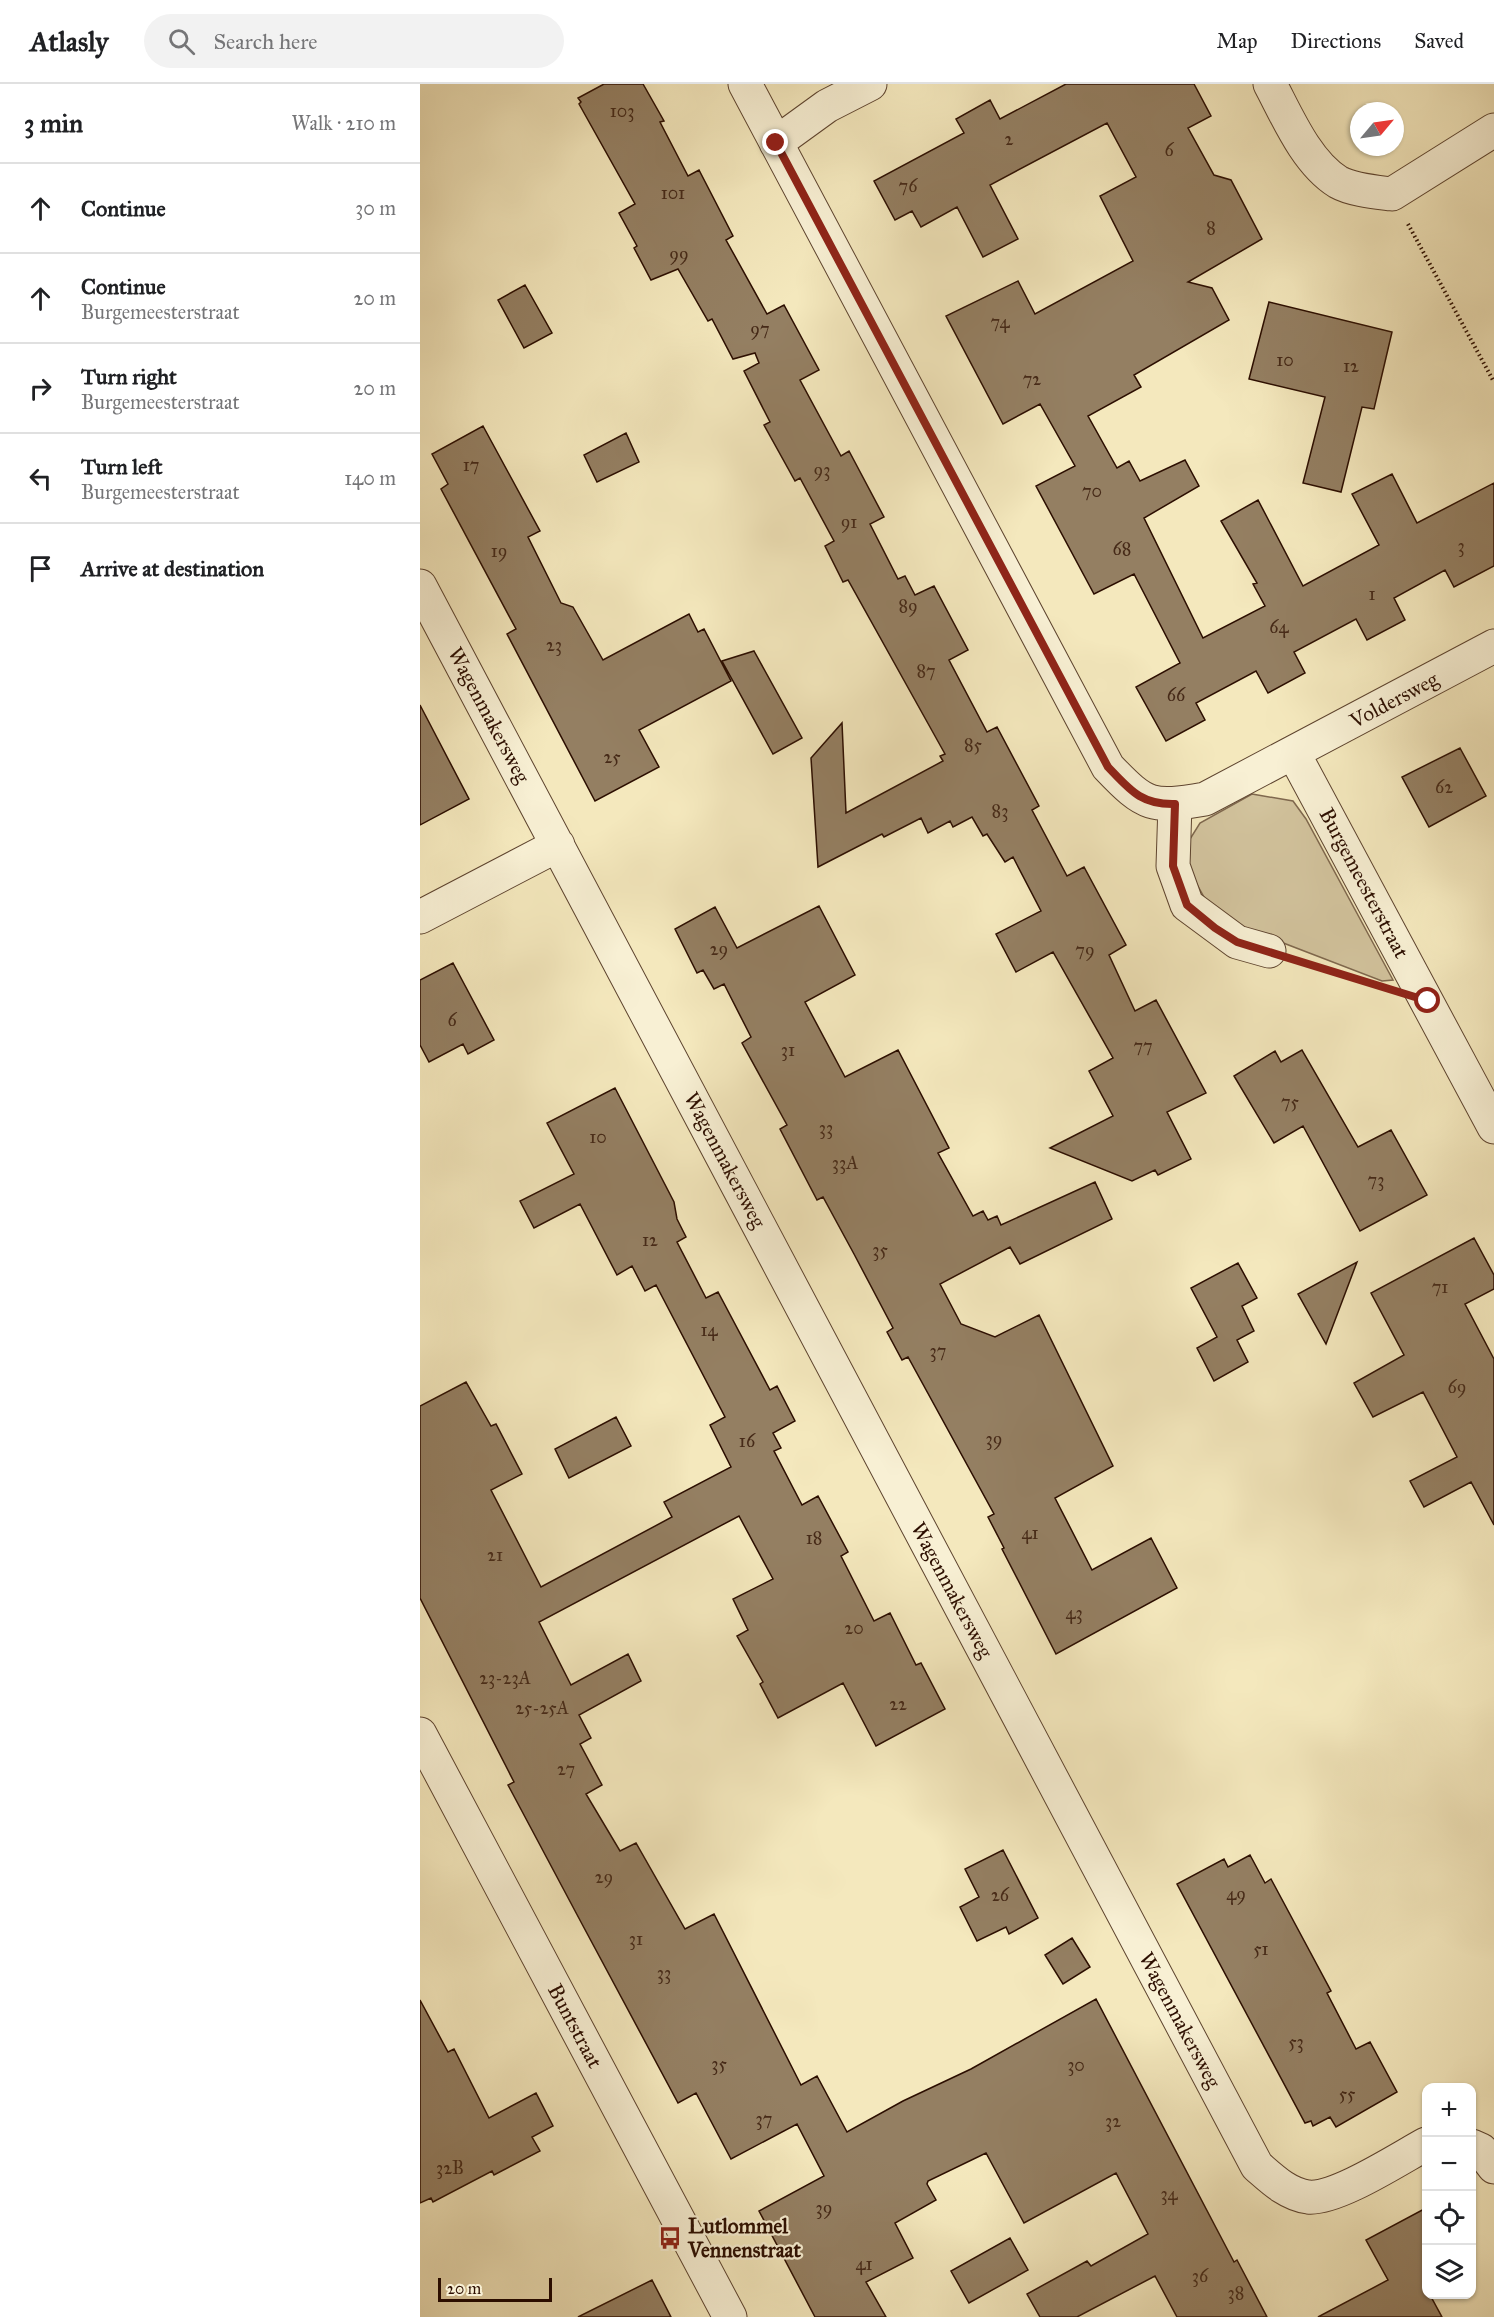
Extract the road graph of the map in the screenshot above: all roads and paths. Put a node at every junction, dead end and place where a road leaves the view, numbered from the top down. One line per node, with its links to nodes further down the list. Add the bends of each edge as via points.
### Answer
1 (745, 84): 5 (street)
2 (870, 84): 5 (street, via 827,106)
3 (1270, 84): 6 (street, via 1304,149 1338,182)
4 (1494, 130): 6 (street)
5 (776, 143): 11 (street, via 1108,767 1130,791 1156,805)
6 (1392, 194): 7 (path)
7 (1494, 382)
8 (420, 586): 12 (street, Wagenmakersweg)
9 (1494, 646): 10 (street, Voldersweg)
10 (1294, 754): 11 (street, via 1205,799); 15 (street, Burgemeesterstraat)
11 (1175, 804): 14 (street, via 1173,866 1187,905 1237,942)
12 (558, 845): 13 (street); 18 (street, Wagenmakersweg, via 1257,2166 1280,2187 1308,2197 1325,2195)
13 (420, 917)
14 (1269, 951): 15 (path)
15 (1428, 1001): 16 (street, Burgemeesterstraat)
16 (1494, 1127)
17 (420, 1734): 21 (street, Buntstraat)
18 (1422, 2146)
19 (1476, 2148): 20 (street)
20 (1494, 2167)
21 (730, 2317)

